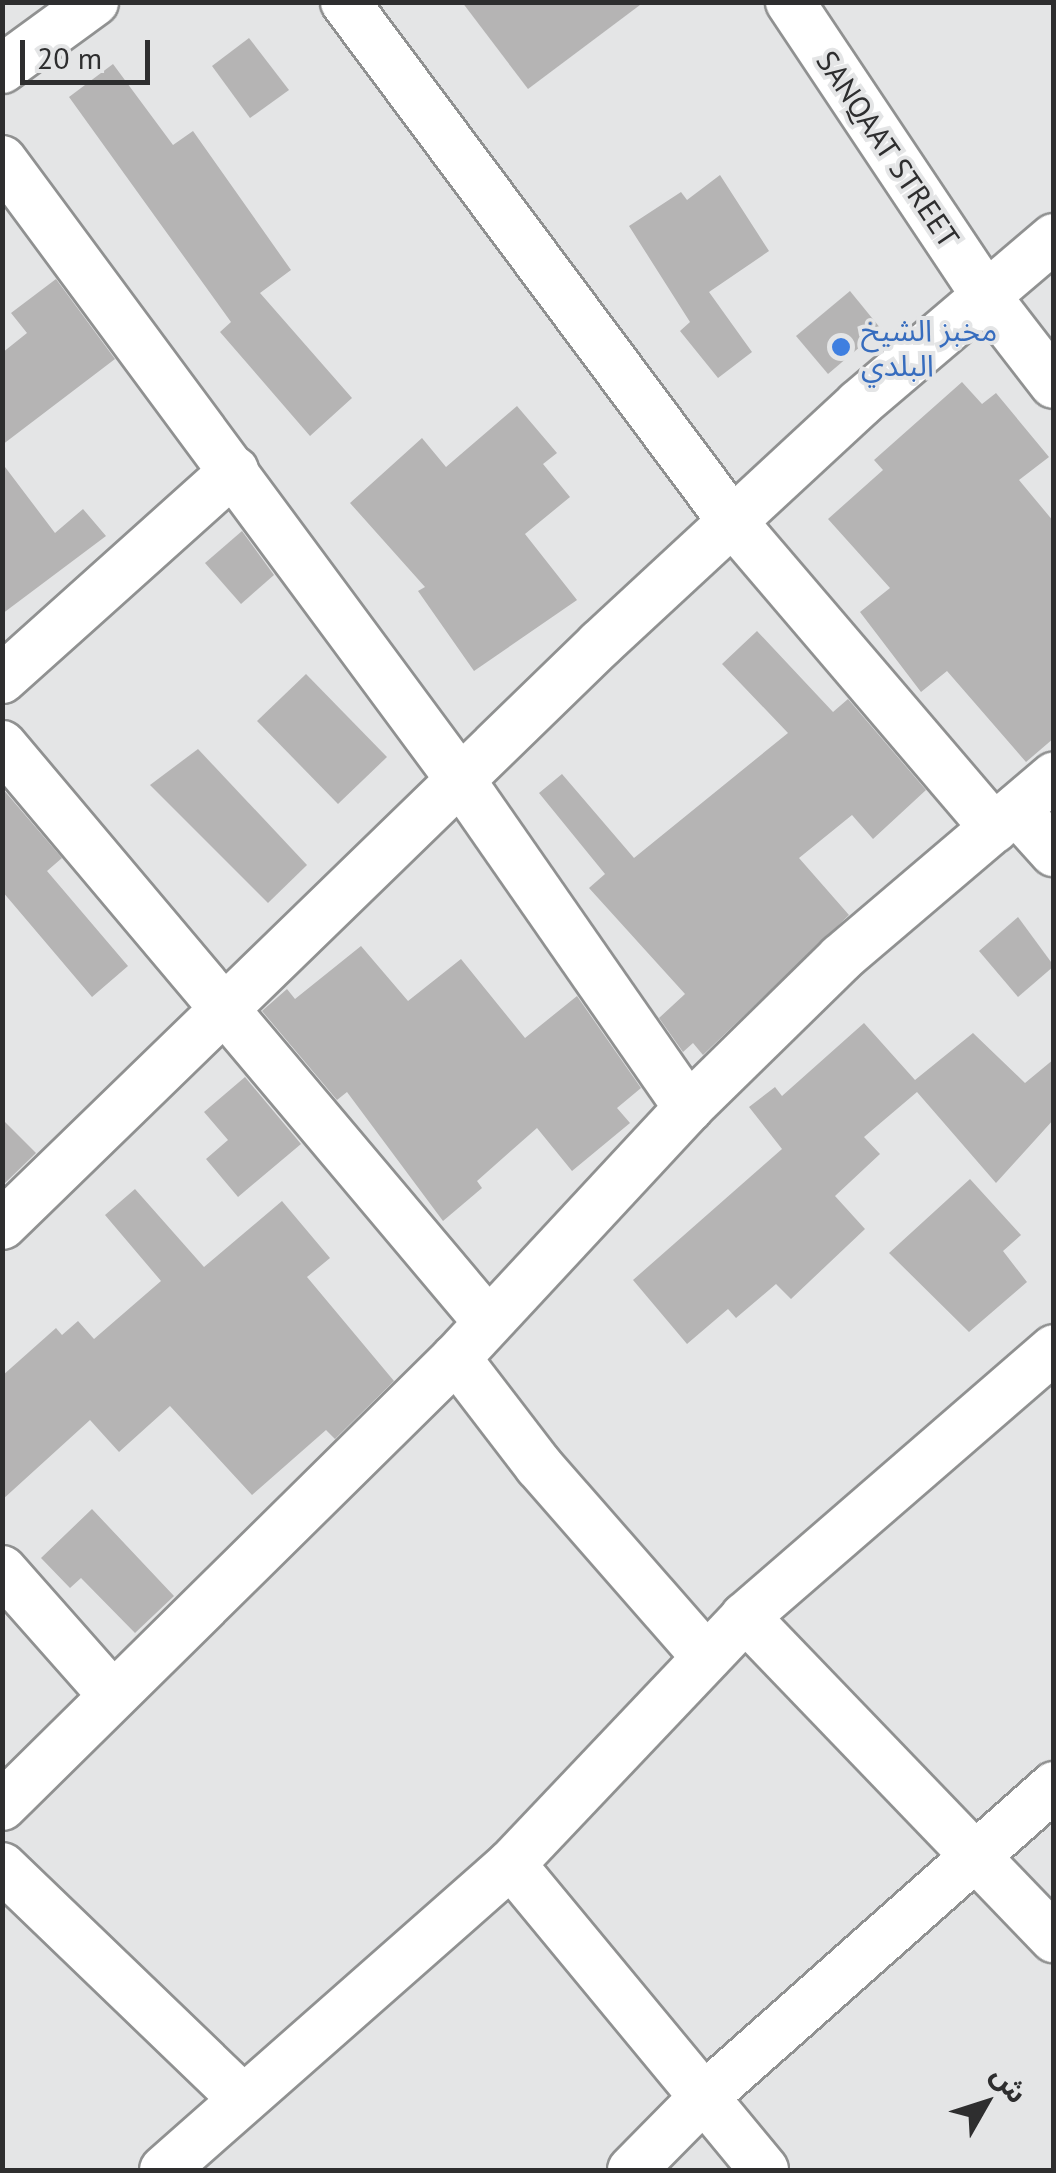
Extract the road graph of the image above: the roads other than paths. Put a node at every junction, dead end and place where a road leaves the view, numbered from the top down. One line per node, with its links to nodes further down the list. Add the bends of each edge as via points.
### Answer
1 (94, 2): 4 (street)
2 (345, 2): 10 (street)
3 (790, 2): 7 (street, SANQAAT STREET)
4 (2, 69)
5 (2, 160): 9 (street)
6 (1054, 238): 7 (street)
7 (986, 296): 8 (street, SANQAAT STREET); 10 (street)
8 (1054, 384)
9 (234, 471): 11 (street); 14 (street)
10 (732, 522): 14 (street); 15 (street)
11 (2, 679)
12 (2, 746): 17 (street)
13 (1054, 777): 15 (street)
14 (459, 778): 17 (street); 18 (street)
15 (1005, 819): 16 (street); 18 (street, via 842,958)
16 (1054, 852)
17 (223, 1014): 19 (street); 20 (street)
18 (688, 1108): 20 (street)
19 (2, 1224)
20 (488, 1322): 22 (street)
21 (1054, 1349): 24 (street)
22 (456, 1358): 25 (street, via 539,1466); 26 (street, via 284,1534)
23 (2, 1570): 26 (street)
24 (745, 1618): 25 (street); 29 (street)
25 (706, 1657): 30 (street)
26 (111, 1693): 28 (street)
27 (1054, 1786): 29 (street)
28 (2, 1806)
29 (976, 1859): 32 (street); 33 (street)
30 (511, 1864): 33 (street); 34 (street)
31 (2, 1867): 34 (street)
32 (1054, 1938)
33 (703, 2098): 36 (street); 37 (street)
34 (242, 2099): 35 (street)
35 (164, 2170)
36 (632, 2170)
37 (764, 2170)

